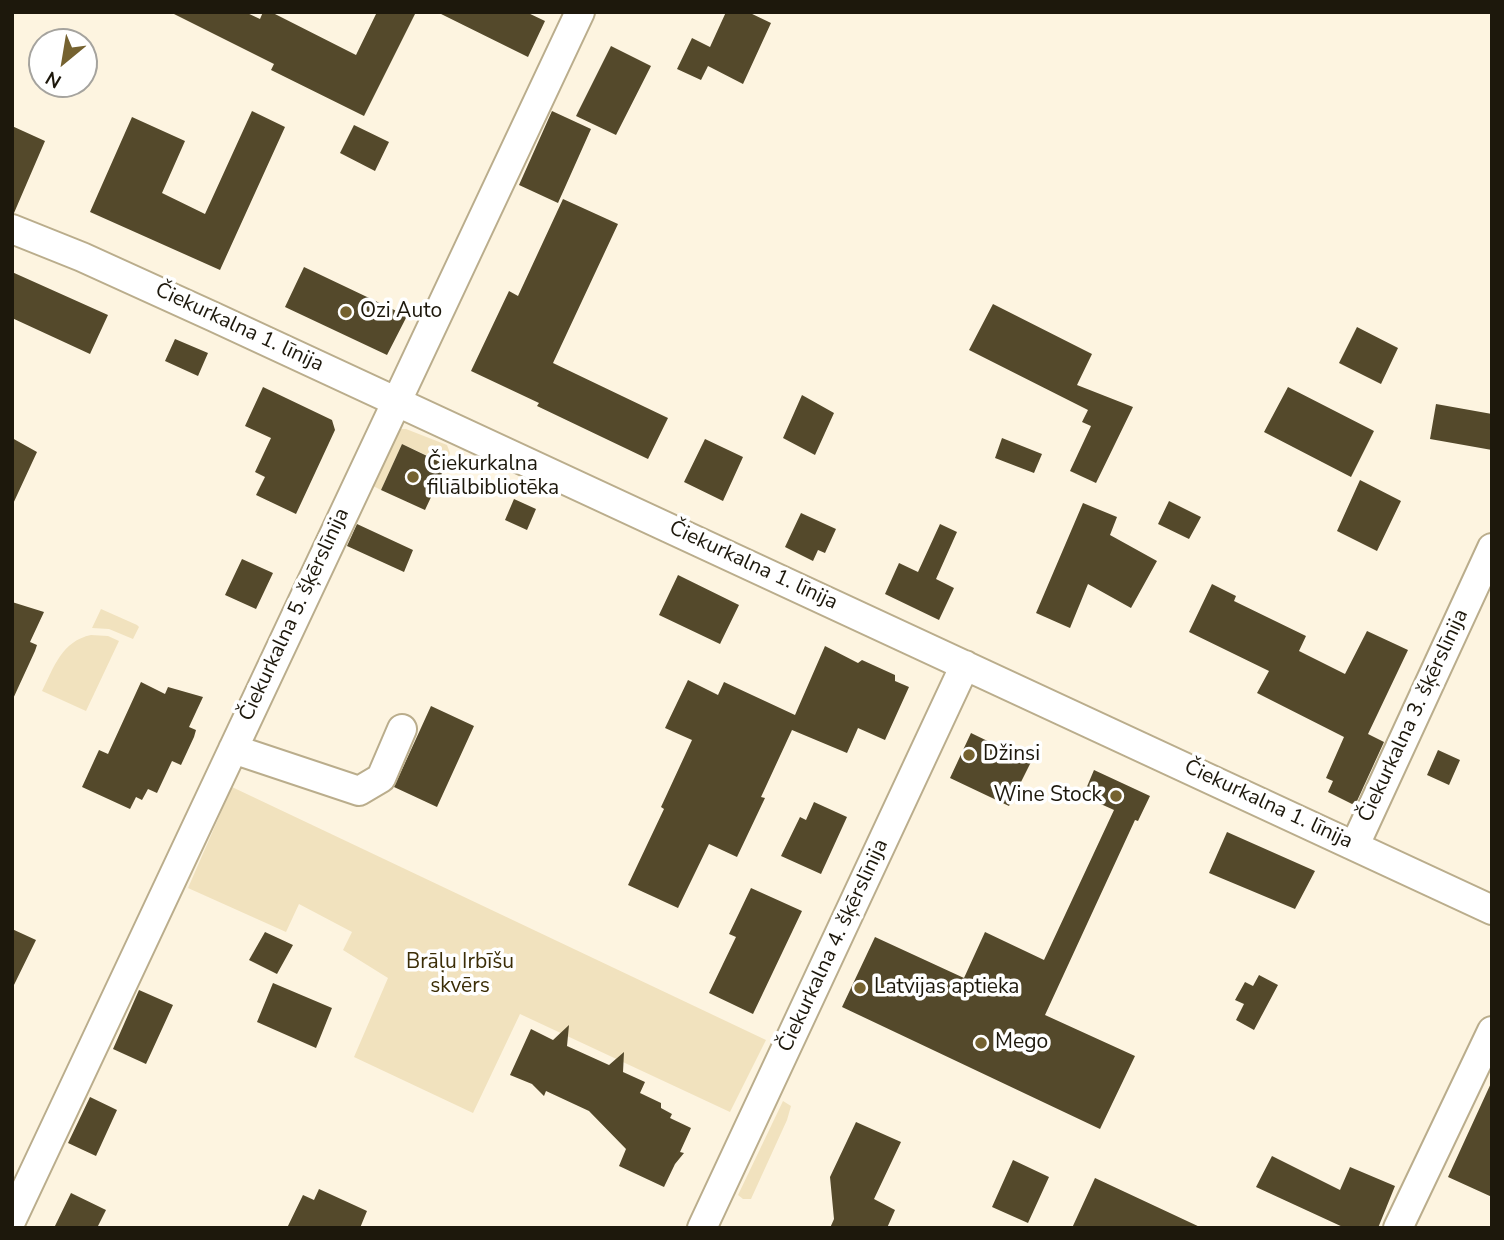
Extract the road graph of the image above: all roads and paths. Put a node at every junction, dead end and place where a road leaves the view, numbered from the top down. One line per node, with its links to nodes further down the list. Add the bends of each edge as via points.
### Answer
1 (580, 12): 3 (street, Čiekurkalna 5. šķērslīnija)
2 (12, 229): 3 (street, Čiekurkalna 1. līnija)
3 (396, 401): 5 (street, Čiekurkalna 1. līnija); 7 (street, Čiekurkalna 5. šķērslīnija)
4 (1492, 548): 8 (street, Čiekurkalna 3. šķērslīnija)
5 (965, 665): 8 (street, Čiekurkalna 1. līnija); 12 (street, Čiekurkalna 4. šķērslīnija)
6 (402, 729): 7 (street, via 381,778 359,791)
7 (233, 749): 11 (street, Čiekurkalna 5. šķērslīnija)
8 (1355, 845): 9 (street, Čiekurkalna 1. līnija)
9 (1492, 910)
10 (1492, 1031): 13 (street)
11 (12, 1219)
12 (702, 1228)
13 (1398, 1228)

